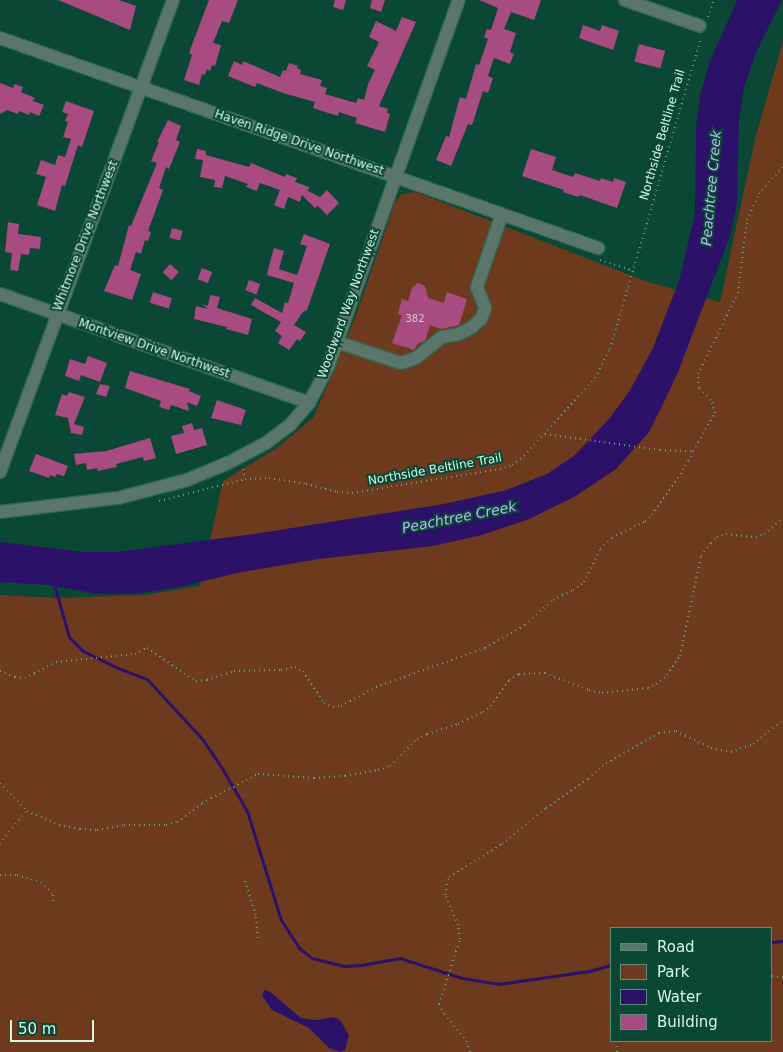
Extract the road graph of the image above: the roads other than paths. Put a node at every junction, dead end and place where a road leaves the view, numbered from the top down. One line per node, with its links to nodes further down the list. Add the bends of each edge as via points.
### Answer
1 (173, 0): 6 (street, Whitmore Drive Northwest)
2 (459, 0): 7 (street, Woodward Way Northwest)
3 (626, 0): 4 (street)
4 (703, 27)
5 (0, 38): 6 (street, Haven Ridge Drive Northwest)
6 (140, 87): 7 (street, Haven Ridge Drive Northwest); 11 (street, Whitmore Drive Northwest, via 100,204)
7 (396, 176): 8 (street, Haven Ridge Drive Northwest); 12 (street, Woodward Way Northwest)
8 (502, 214): 9 (street, Haven Ridge Drive Northwest); 12 (street, via 477,287 485,308 481,319 472,327 459,334 442,337 416,358 401,363)
9 (598, 248)
10 (0, 294): 11 (street, Montview Drive Northwest)
11 (57, 314): 13 (street, Montview Drive Northwest); 14 (street, Whitmore Drive Northwest)
12 (337, 342): 13 (street, Woodward Way Northwest, via 328,368)
13 (309, 403): 15 (street, Woodward Way Northwest, via 290,425 266,443 187,480 118,498)
14 (0, 472)
15 (0, 512)

